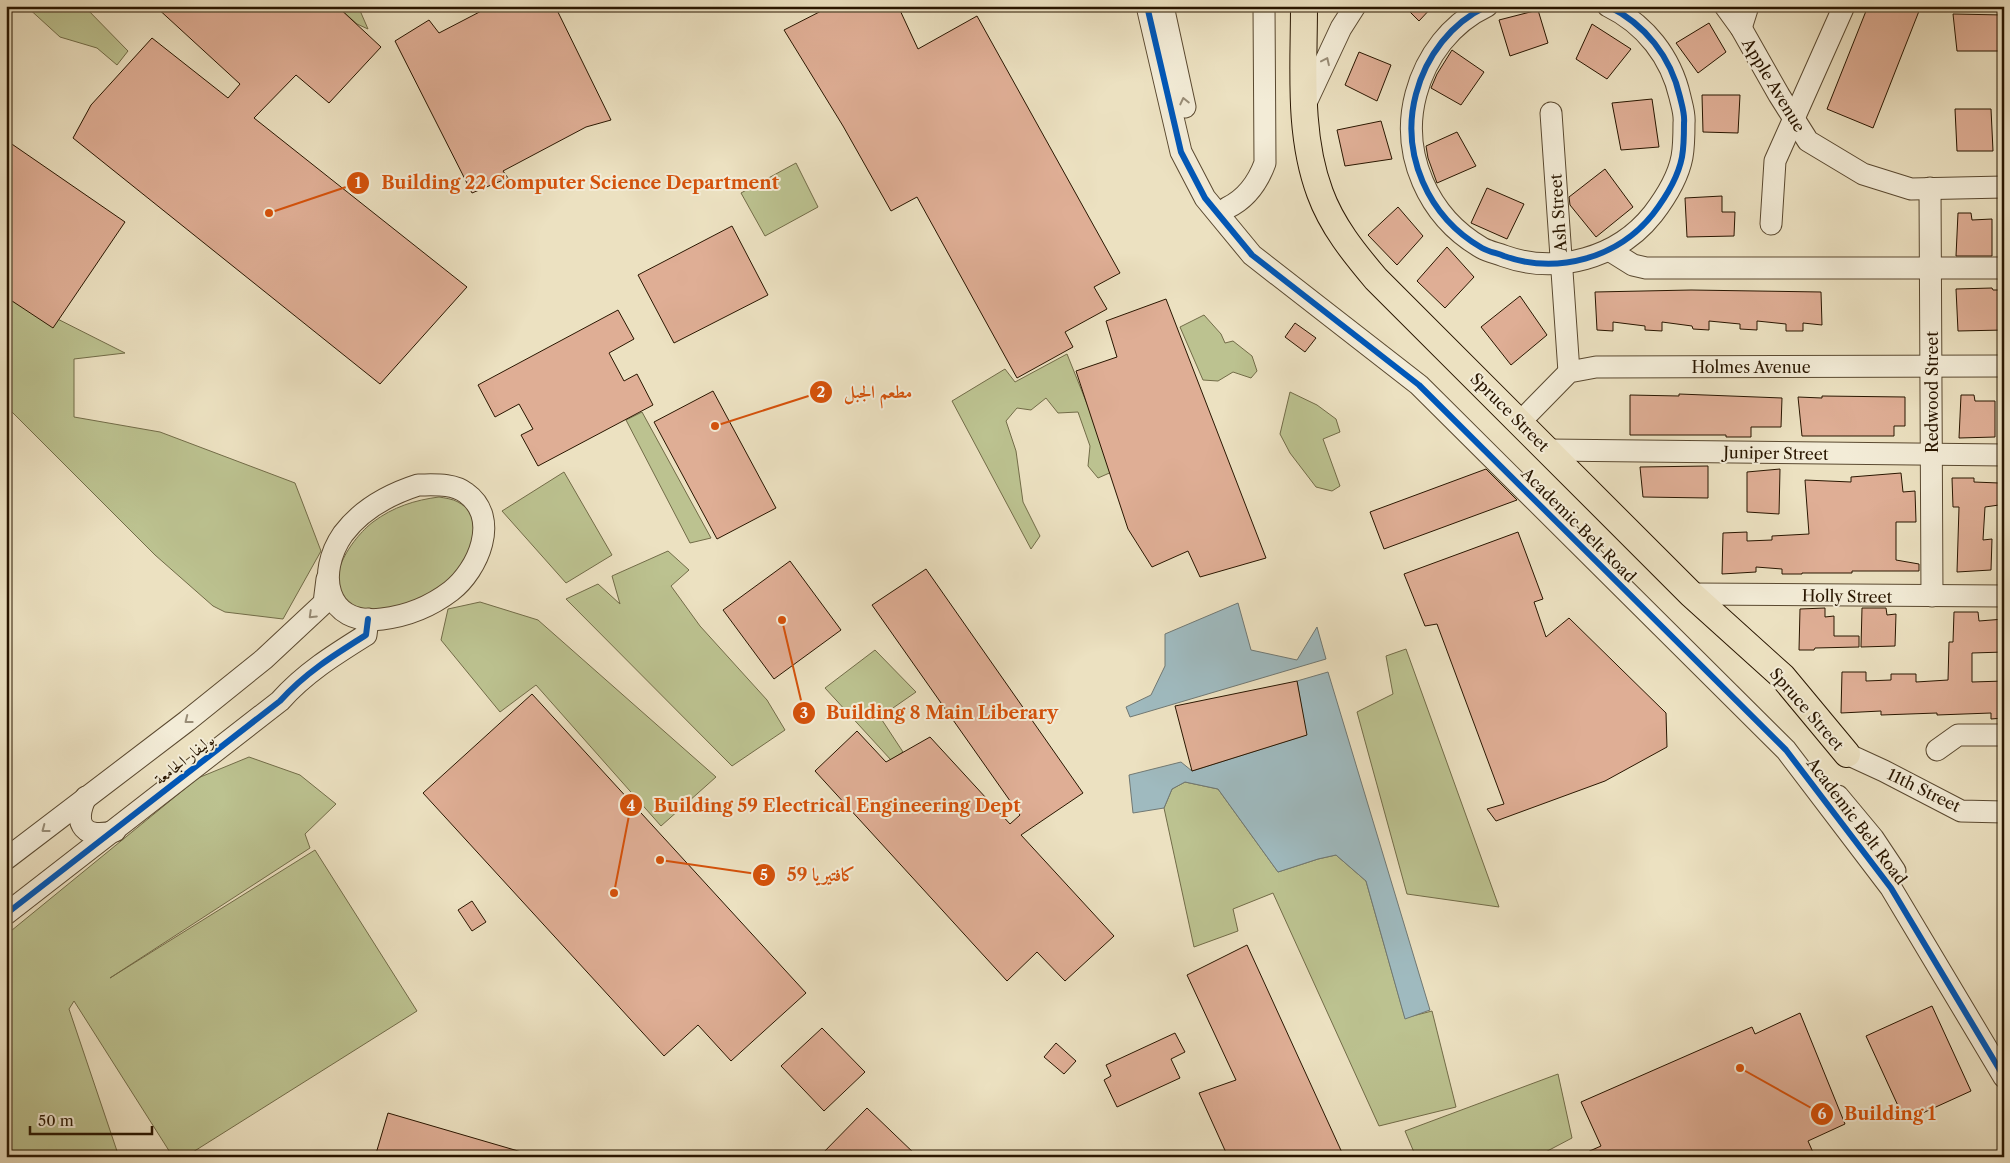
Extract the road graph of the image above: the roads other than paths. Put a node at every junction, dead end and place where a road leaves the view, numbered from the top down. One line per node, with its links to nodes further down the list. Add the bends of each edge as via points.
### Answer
1 (1146, 6): 44 (street, Academic Belt Road, via 1181,152 1205,198 1252,255 1418,385 1786,750 1892,888)
2 (1163, 6): 17 (street, Academic Belt Road, one-way to 2, via 1193,142)
3 (1264, 6): 17 (street, via 1265,163 1255,184 1238,202)
4 (1304, 6): 12 (main road, Spruce Street)
5 (1355, 6): 12 (street, one-way to 5)
6 (1487, 6): 20 (street, via 1472,13 1442,40 1421,74 1411,114 1413,154 1426,192 1450,224 1483,248 1521,262)
7 (1608, 6): 19 (street, via 1626,15 1655,43 1676,78 1685,117 1682,157 1668,195 1643,227)
8 (1725, 6): 11 (street, Apple Avenue)
9 (1748, 6): 11 (street)
10 (1844, 6): 14 (street)
11 (1741, 28): 14 (street, Apple Avenue)
12 (1305, 104): 26 (main road, Spruce Street, via 1309,156 1320,194 1352,251 1376,279)
13 (1551, 113): 20 (street, Ash Street)
14 (1794, 118): 16 (street, Apple Avenue, via 1808,141 1863,174 1911,189); 18 (street, via 1775,161)
15 (2004, 187): 16 (street, Apple Avenue)
16 (1930, 188): 21 (street, Redwood Street)
17 (1227, 208): 43 (street, Academic Belt Road, via 1252,239 1414,364 1792,739 1873,838)
18 (1771, 224)
19 (1609, 250): 20 (street); 21 (street, via 1633,265 1646,268)
20 (1562, 264): 25 (street, Ash Street)
21 (1931, 267): 22 (street); 23 (street, Redwood Street)
22 (2004, 268)
23 (1932, 366): 24 (street, Holmes Avenue); 25 (street, Holmes Avenue, via 1596,367); 28 (street, Redwood Street)
24 (2004, 366)
25 (1569, 372): 26 (street)
26 (1520, 422): 27 (main road, Spruce Street)
27 (1548, 450): 28 (street, Juniper Street); 31 (main road, Spruce Street)
28 (1932, 455): 29 (street, Juniper Street); 32 (street, Redwood Street)
29 (2004, 455)
30 (328, 572): 34 (street, via 331,596 342,612); 34 (street, via 343,535 355,521 390,496 418,485 442,485 466,493 475,502 483,515 484,534 475,562 453,590 403,616); 38 (street, بوليفار الجامعة, one-way to 38, via 324,603 290,636)
31 (1691, 594): 32 (street, Holly Street); 37 (main road, Spruce Street, via 1783,677)
32 (1932, 596): 33 (street, Holly Street)
33 (2004, 596)
34 (368, 620): 40 (street, بوليفار الجامعة, via 366,635 316,666 280,701)
35 (2004, 736): 36 (street, via 1958,735)
36 (1937, 750)
37 (1847, 754): 39 (street, 11th Street, via 1961,810)
38 (86, 797): 40 (street, via 80,810 81,825 95,834); 41 (street, بوليفار الجامعة, one-way to 41)
39 (2004, 812)
40 (115, 831): 42 (street, بوليفار الجامعة)
41 (6, 859)
42 (6, 914)
43 (2004, 1054)
44 (2004, 1077)

